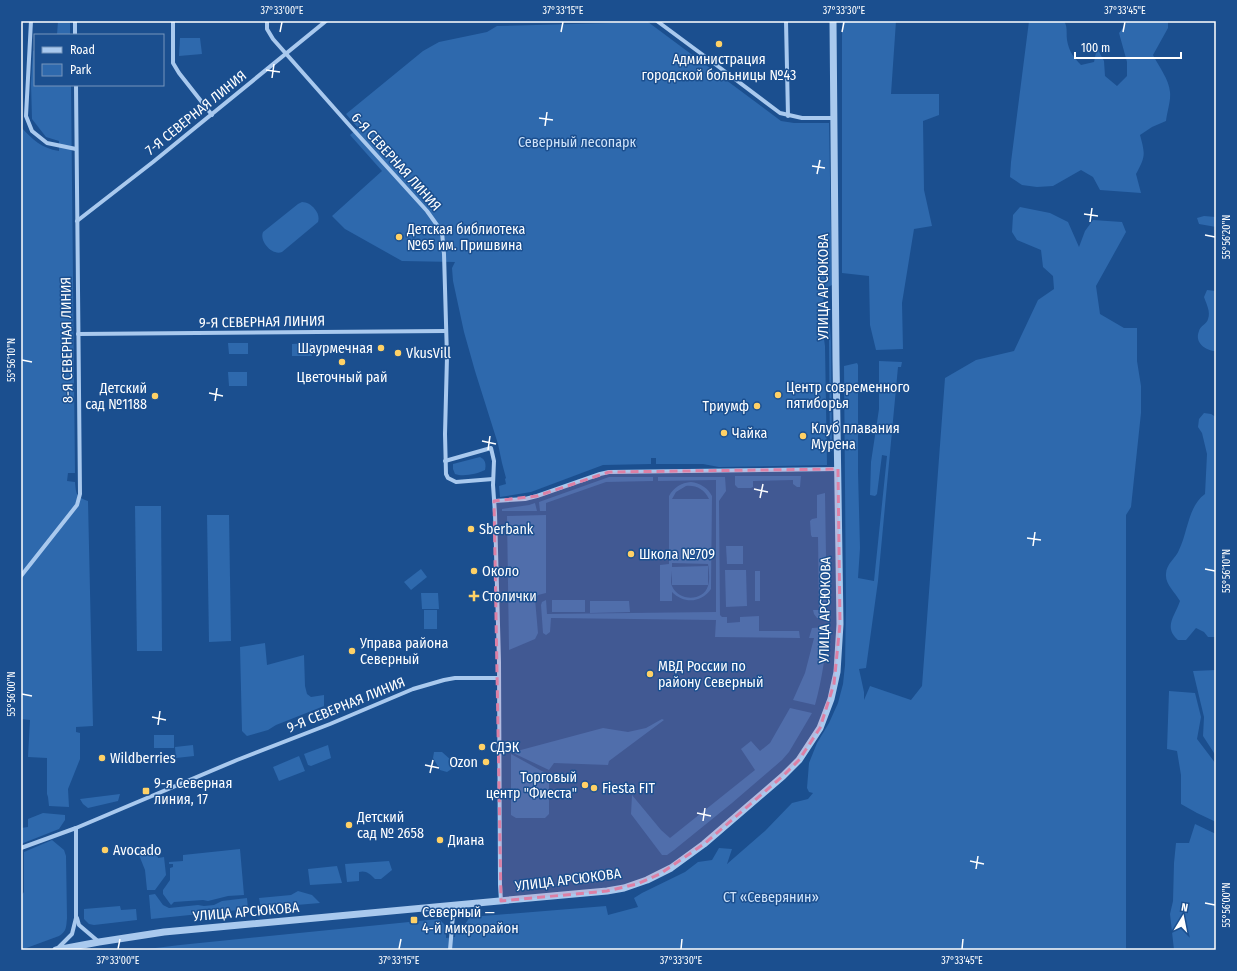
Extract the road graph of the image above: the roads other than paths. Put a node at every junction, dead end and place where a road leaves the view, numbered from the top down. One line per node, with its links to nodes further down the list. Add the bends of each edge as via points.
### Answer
1 (31, 21): 15 (street, via 26,116 32,130 47,143)
2 (75, 21): 9 (street)
3 (173, 21): 12 (street, via 173,63)
4 (267, 21): 10 (street, 6-Я СЕВЕРНАЯ ЛИНИЯ, via 267,29)
5 (326, 21): 10 (street, 7-Я СЕВЕРНАЯ ЛИНИЯ)
6 (657, 21): 13 (street, via 780,113)
7 (786, 21): 13 (street)
8 (833, 21): 14 (street, УЛИЦА АРСЮКОВА)
9 (75, 34)
10 (287, 54): 12 (street, 7-Я СЕВЕРНАЯ ЛИНИЯ); 17 (street, 6-Я СЕВЕРНАЯ ЛИНИЯ, via 427,211 442,232)
11 (76, 86): 15 (street, 8-Я СЕВЕРНАЯ ЛИНИЯ)
12 (212, 115): 16 (street, 7-Я СЕВЕРНАЯ ЛИНИЯ)
13 (788, 116): 14 (street)
14 (834, 118): 20 (street, УЛИЦА АРСЮКОВА)
15 (76, 149): 16 (street, 8-Я СЕВЕРНАЯ ЛИНИЯ)
16 (77, 221): 18 (street, 8-Я СЕВЕРНАЯ ЛИНИЯ)
17 (446, 331): 18 (street, 9-Я СЕВЕРНАЯ ЛИНИЯ); 19 (street, 6-Я СЕВЕРНАЯ ЛИНИЯ)
18 (78, 334): 23 (street, 8-Я СЕВЕРНАЯ ЛИНИЯ, via 80,494 76,505)
19 (445, 462): 21 (street, 6-Я СЕВЕРНАЯ ЛИНИЯ, via 447,476 452,481); 21 (street, via 491,448 494,461)
20 (838, 469): 22 (street, via 609,472 537,496); 27 (street, УЛИЦА АРСЮКОВА, via 840,624 837,672 831,699 820,728 799,760 704,844 660,874 637,884 613,890)
21 (493, 479): 22 (street)
22 (494, 501): 24 (street)
23 (21, 576)
24 (499, 678): 25 (street, 9-Я СЕВЕРНАЯ ЛИНИЯ, via 455,678 413,689); 27 (street)
25 (76, 828): 26 (street, 9-Я СЕВЕРНАЯ ЛИНИЯ); 29 (street)
26 (21, 848)
27 (501, 901): 28 (street, УЛИЦА АРСЮКОВА)
28 (452, 906): 30 (street, УЛИЦА АРСЮКОВА, via 164,932); 32 (street)
29 (76, 918): 30 (street, via 79,925); 31 (street, via 72,934)
30 (99, 942): 31 (street, УЛИЦА АРСЮКОВА)
31 (56, 950)
32 (450, 950)

